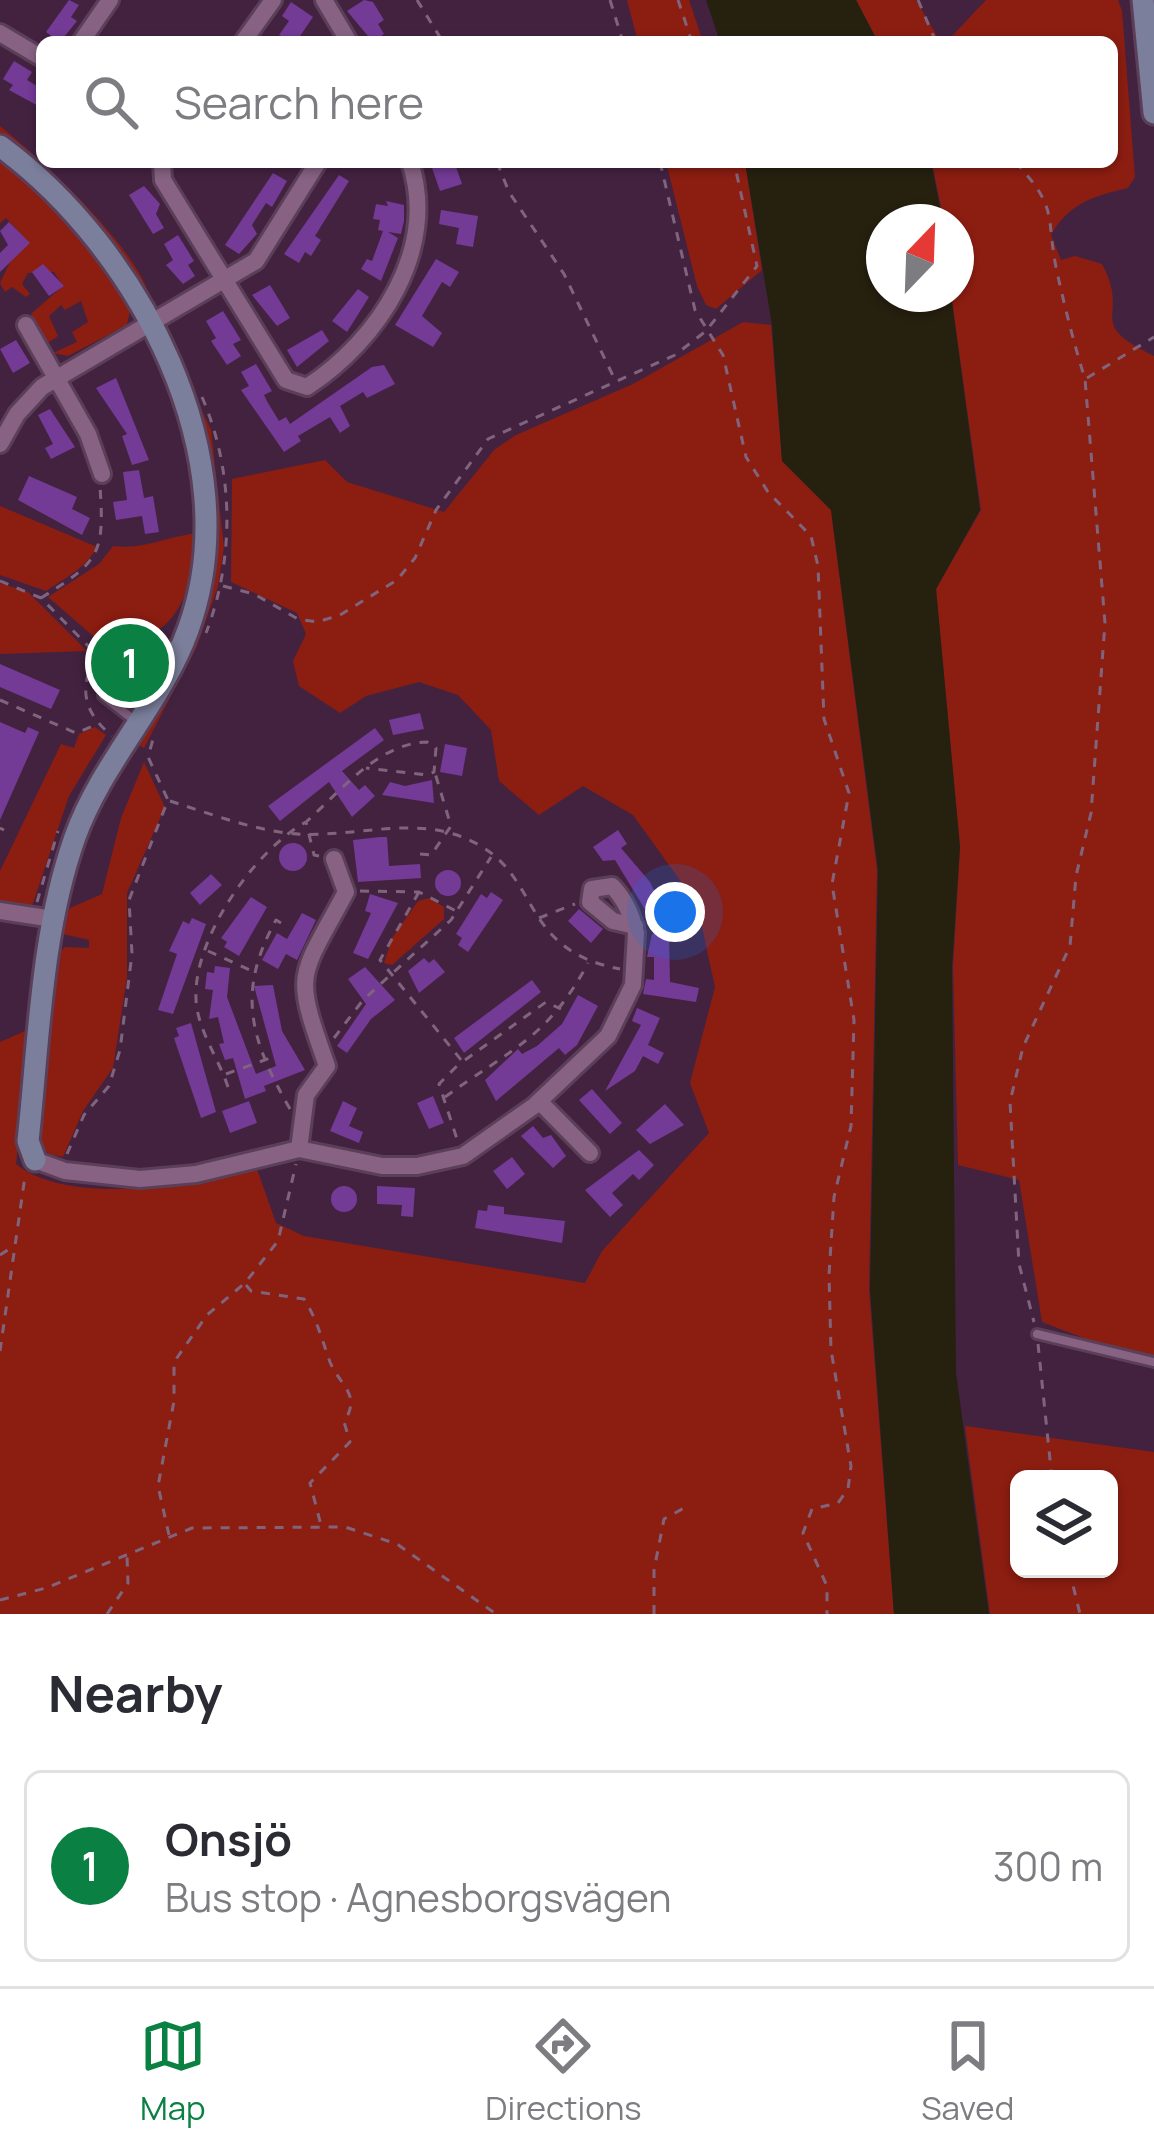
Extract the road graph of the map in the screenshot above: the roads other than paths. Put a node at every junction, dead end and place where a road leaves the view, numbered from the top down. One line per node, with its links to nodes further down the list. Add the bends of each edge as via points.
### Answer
1 (110, 0): 6 (street)
2 (273, 0): 7 (street)
3 (324, 0): 8 (street)
4 (1143, 0): 10 (street)
5 (0, 32): 9 (street)
6 (85, 36)
7 (247, 36)
8 (346, 36)
9 (36, 54)
10 (1154, 113)
11 (0, 146): 17 (street, via 90,233)
12 (163, 168): 15 (street)
13 (315, 168): 15 (street, via 263,254)
14 (411, 168): 15 (street, via 420,209 407,265 370,330 307,387 286,380)
15 (225, 282): 17 (street)
16 (26, 325): 18 (street)
17 (149, 326): 18 (street); 21 (street, via 189,411 208,492 206,563)
18 (57, 376): 19 (street, via 24,404); 20 (street)
19 (0, 445)
20 (102, 474)
21 (185, 639): 22 (street); 22 (lane, via 104,679 108,704)
22 (138, 722): 25 (street, via 82,818)
23 (334, 859): 28 (street, via 346,892 303,980 306,1016 327,1066 306,1095)
24 (0, 911): 25 (street)
25 (52, 919): 30 (street, via 28,1141)
26 (635, 926): 26 (street, via 612,886 596,886 590,902); 27 (street, via 635,972 608,1036)
27 (540, 1102): 28 (street, via 463,1156 417,1166); 29 (street)
28 (299, 1149): 30 (street, via 166,1178 64,1171)
29 (590, 1153)
30 (34, 1160)
31 (1037, 1334): 32 (lane)
32 (1154, 1362)

